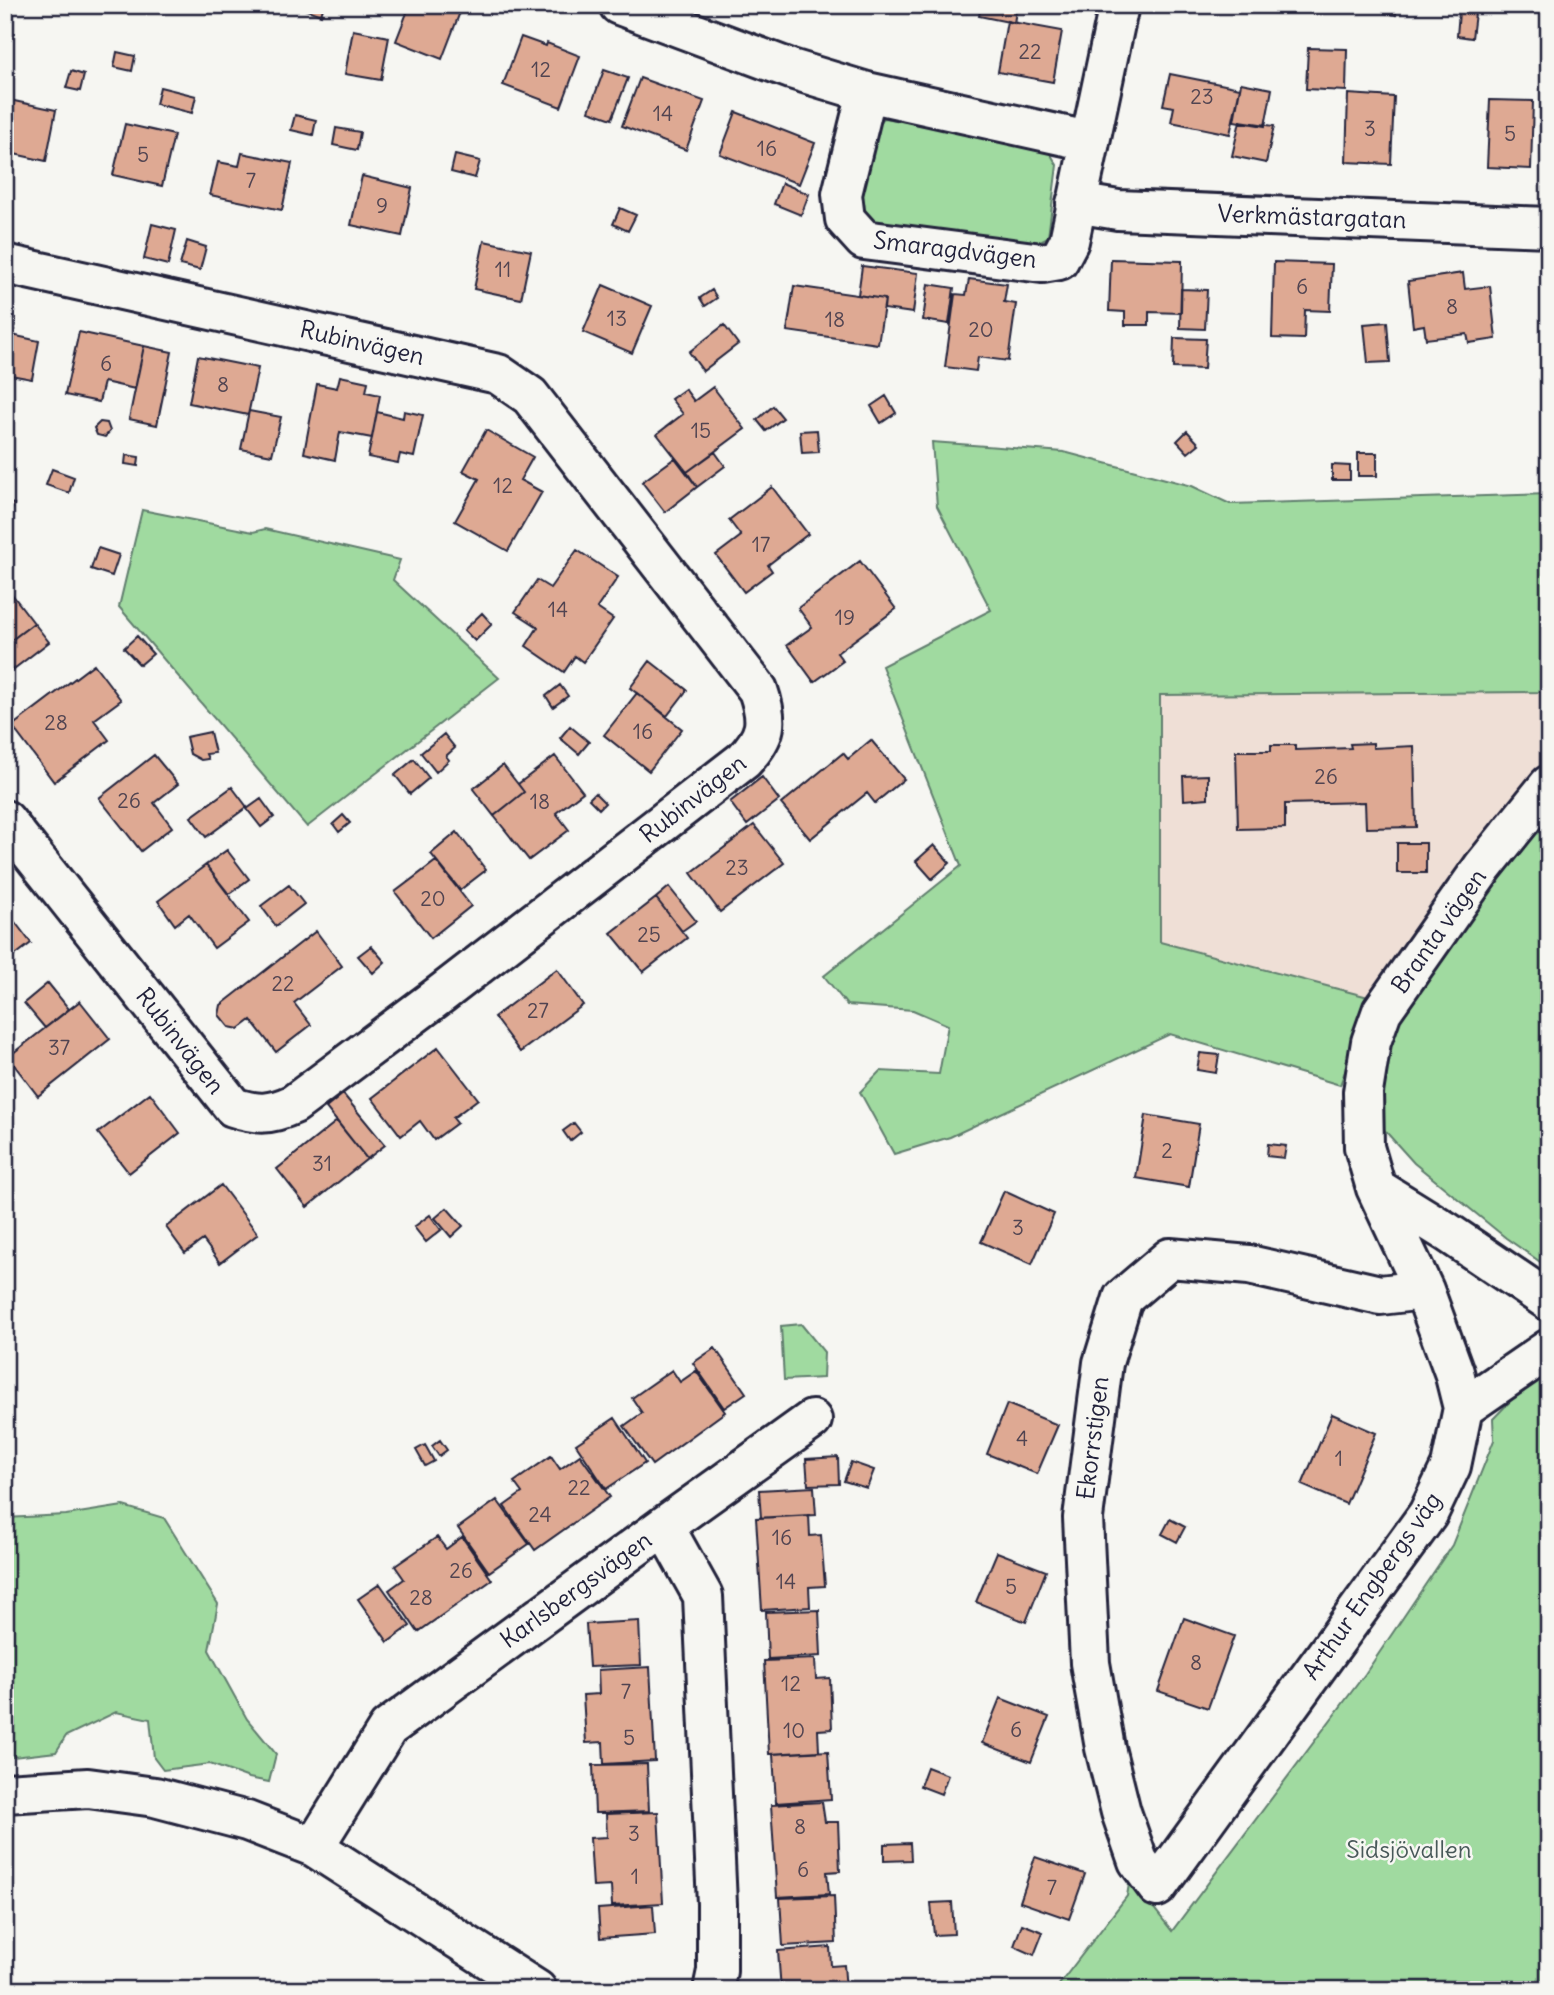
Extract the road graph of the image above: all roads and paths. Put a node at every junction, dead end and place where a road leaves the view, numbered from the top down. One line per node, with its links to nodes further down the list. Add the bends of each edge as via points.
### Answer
1 (619, 5): 3 (street)
2 (1119, 5): 4 (street)
3 (867, 92): 4 (street); 5 (street, Smaragdvägen, via 842,194 845,219 864,240 1042,263 1059,260 1069,241)
4 (1088, 141): 5 (street)
5 (1076, 203): 6 (street, Verkmästargatan, via 1118,210)
6 (1549, 227)
7 (5, 264): 9 (street, Rubinvägen, via 498,374 530,396 758,690 765,724 760,743 744,761 442,994 278,1112 253,1114 233,1107)
8 (1549, 785): 10 (street, Branta vägen, via 1483,867 1382,1011 1371,1042)
9 (5, 820)
10 (1363, 1092): 11 (street, Arthur Engbergs väg, via 1364,1147)
11 (1376, 1188): 12 (street, Arthur Engbergs väg); 13 (street)
12 (1424, 1290): 15 (street, Arthur Engbergs väg); 20 (street, Ekorrstigen, via 1380,1296 1249,1265 1170,1258 1124,1298 1103,1363 1083,1518 1090,1663 1121,1812 1139,1861)
13 (1549, 1301)
14 (1549, 1349): 15 (street)
15 (1463, 1408): 20 (street, Arthur Engbergs väg, via 1451,1466 1428,1514)
16 (812, 1420): 17 (street)
17 (664, 1526): 19 (street, Karlsbergsvägen, via 388,1728); 22 (street, Karlsbergsvägen, via 703,1596 717,1904)
18 (5, 1793): 19 (street, via 88,1788 155,1797 247,1821)
19 (314, 1847): 21 (street)
20 (1157, 1887)
21 (537, 1990)
22 (713, 1990)

